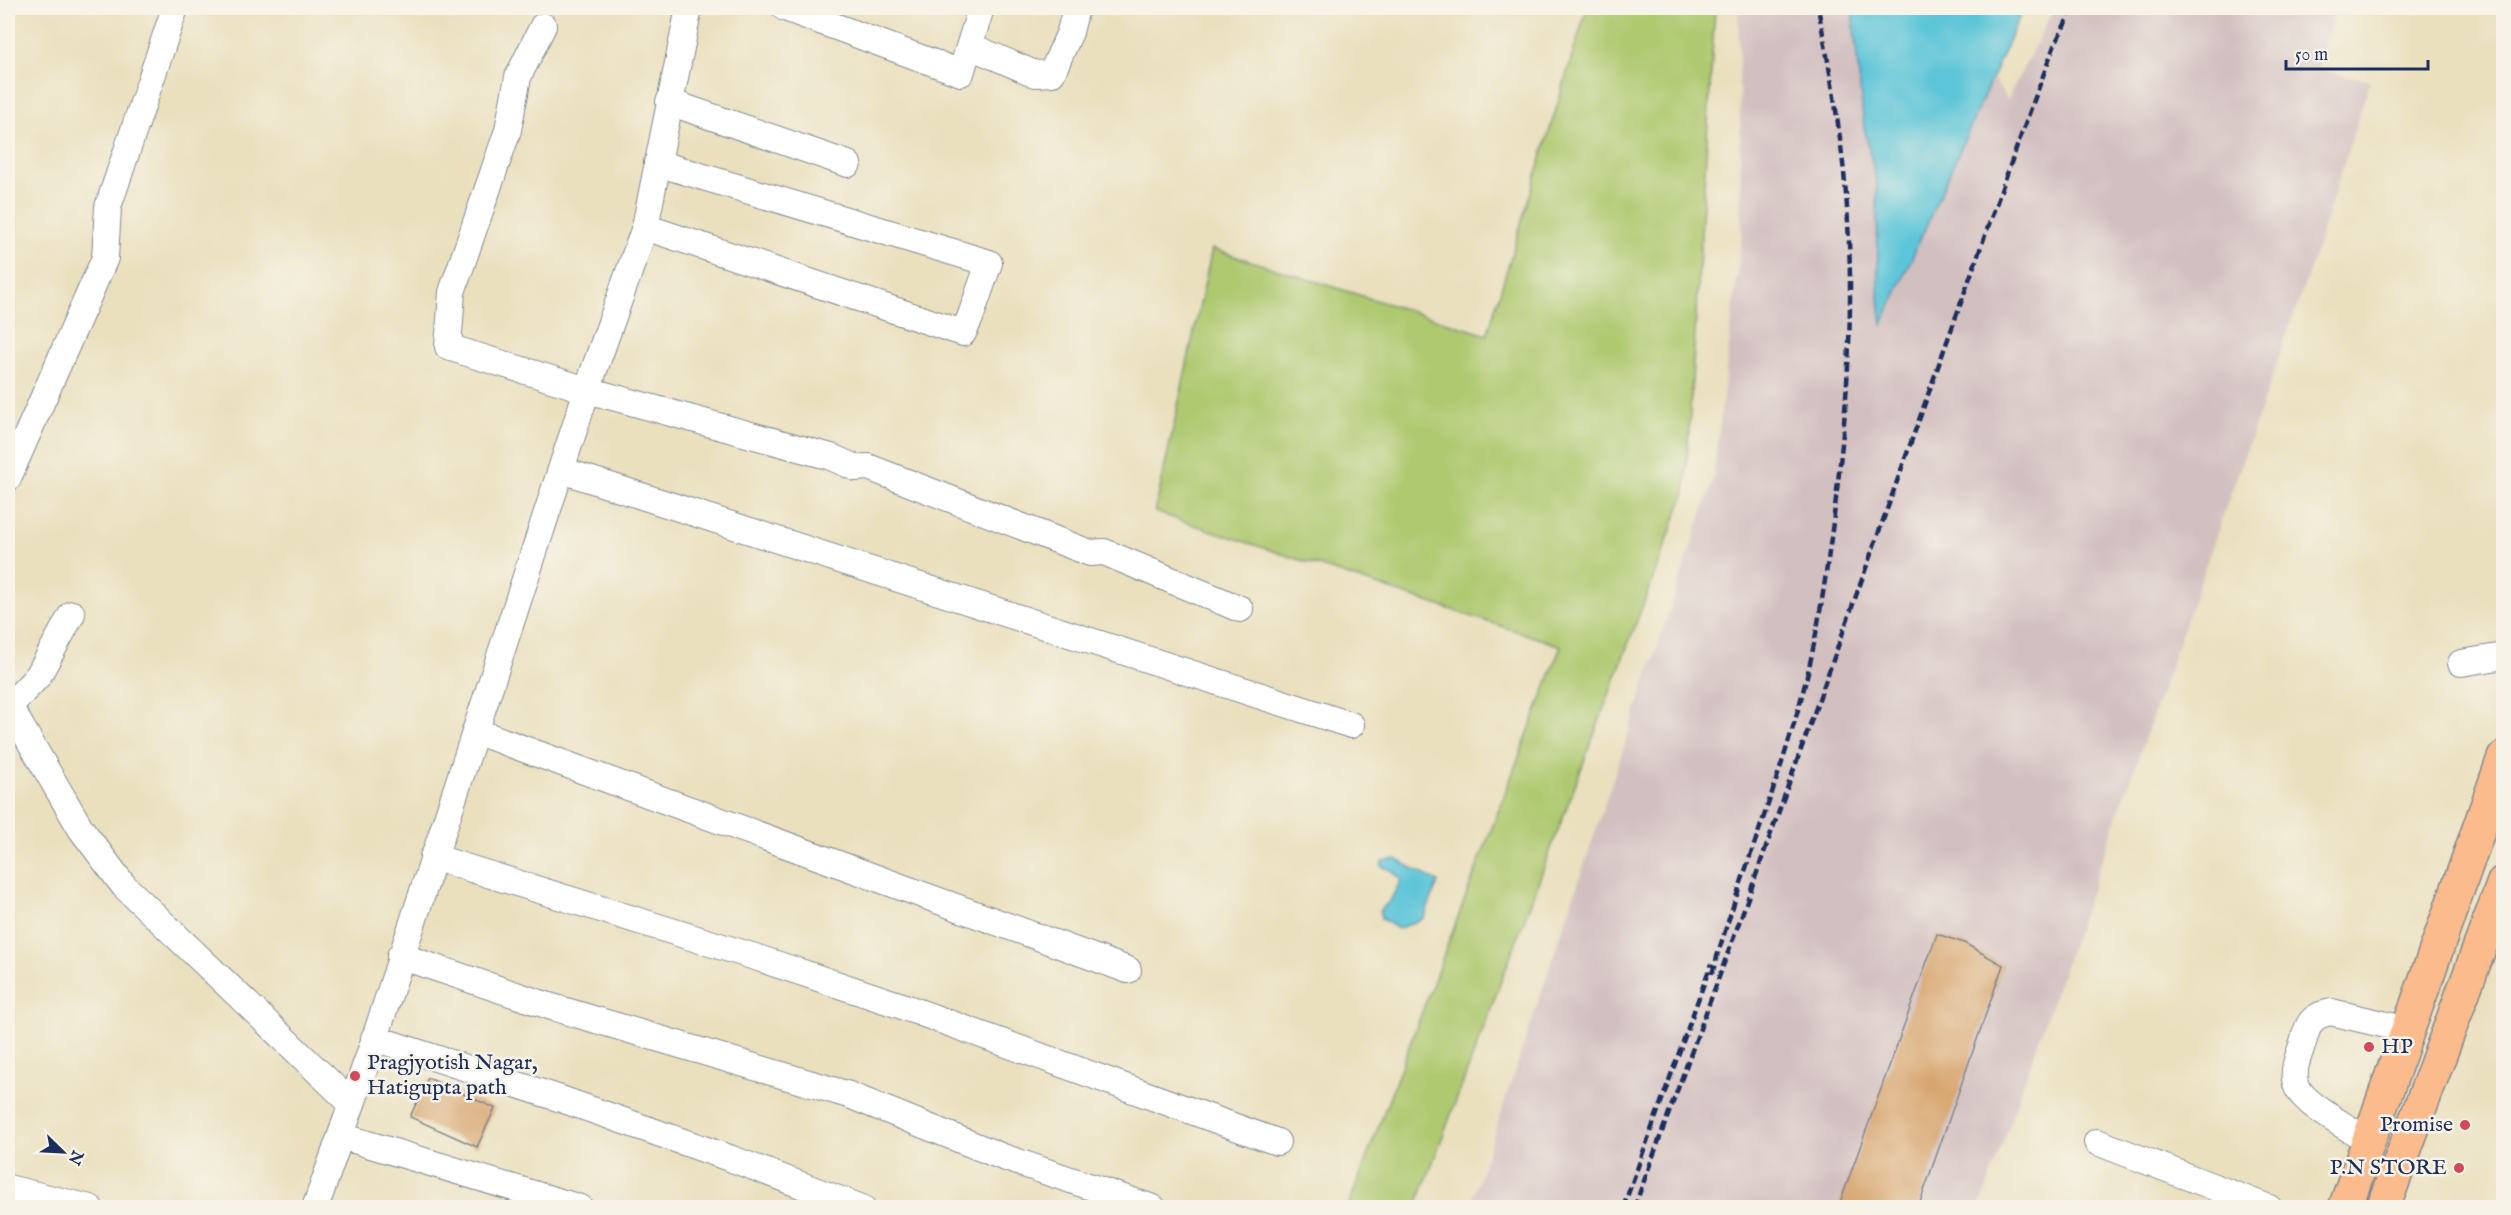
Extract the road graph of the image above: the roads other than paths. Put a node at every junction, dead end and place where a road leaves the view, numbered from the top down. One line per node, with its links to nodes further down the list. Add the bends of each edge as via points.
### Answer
1 (174, 8): 14 (street, via 108,207 105,258)
2 (689, 8): 8 (street)
3 (785, 8): 7 (street, via 962,73)
4 (981, 8): 7 (street)
5 (1076, 8): 7 (street, via 1052,73 1035,74)
6 (543, 26): 12 (street, via 518,77 508,130 452,292 448,347)
7 (970, 46)
8 (669, 102): 9 (street); 10 (street)
9 (848, 164)
10 (666, 166): 11 (street); 11 (street, via 989,263 963,333)
11 (655, 230): 12 (street)
12 (587, 390): 13 (street); 15 (street, via 831,457 856,468 868,467 1090,553 1104,552)
13 (561, 470): 21 (street); 22 (street)
14 (8, 478)
15 (1240, 609)
16 (72, 614): 19 (street, via 38,676 18,697)
17 (2504, 656): 18 (street)
18 (2461, 663)
19 (8, 697)
20 (8, 705): 30 (street, via 81,829 124,886)
21 (1351, 724)
22 (475, 732): 24 (street); 27 (street)
23 (2504, 758): 28 (main road)
24 (433, 857): 26 (street); 33 (street, via 891,1002)
25 (2504, 882): 43 (main road)
26 (400, 956): 29 (street); 40 (street, via 549,1006 849,1095 1003,1157)
27 (1128, 970)
28 (2408, 1030): 32 (main road); 32 (street, via 2331,1012 2318,1014 2308,1025 2294,1069 2296,1086 2304,1098)
29 (374, 1038): 30 (street); 39 (street, via 569,1102)
30 (352, 1104): 31 (street)
31 (341, 1136): 37 (street); 38 (street)
32 (2368, 1141): 42 (main road)
33 (1277, 1142)
34 (2097, 1142): 41 (street)
35 (8, 1188): 36 (street)
36 (90, 1208)
37 (315, 1208)
38 (580, 1208)
39 (862, 1208)
40 (1153, 1208)
41 (2269, 1208)
42 (2345, 1208)
43 (2383, 1208)

